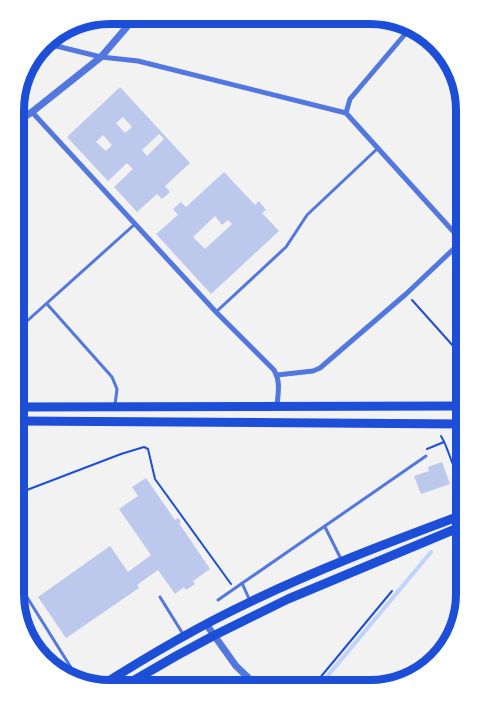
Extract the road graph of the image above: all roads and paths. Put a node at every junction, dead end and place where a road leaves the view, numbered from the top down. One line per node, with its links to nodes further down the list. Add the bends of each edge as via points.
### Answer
1 (129, 24): 4 (street)
2 (406, 33): 6 (street, via 350,99)
3 (53, 45): 4 (street)
4 (101, 57): 5 (street); 6 (street, via 138,61)
5 (32, 112): 7 (street); 9 (street)
6 (346, 113): 8 (street)
7 (24, 117)
8 (378, 147): 10 (street); 14 (lane, via 308,215 286,247)
9 (135, 224): 13 (lane); 14 (street)
10 (456, 235)
11 (456, 246): 12 (street)
12 (406, 294): 16 (path); 17 (street, via 320,368)
13 (47, 304): 15 (lane); 20 (lane, via 112,376 117,389)
14 (216, 312): 17 (street)
15 (24, 324)
16 (456, 349)
17 (277, 375): 21 (street)
18 (456, 406): 21 (highway)
19 (24, 407): 20 (highway)
20 (115, 407): 21 (highway)
21 (277, 407)
22 (24, 421): 23 (highway)
23 (456, 424)
24 (441, 435): 25 (path)
25 (445, 442): 26 (path); 28 (path)
26 (427, 449)
27 (426, 456): 31 (lane)
28 (456, 471)
29 (24, 491): 35 (path, via 144,447 148,449 155,479)
30 (456, 517): 33 (highway)
31 (325, 527): 33 (lane); 34 (lane)
32 (456, 529): 43 (highway, via 288,599)
33 (342, 561): 40 (highway)
34 (242, 583): 35 (lane); 40 (lane)
35 (234, 588): 39 (lane)
36 (392, 591): 48 (path)
37 (24, 592): 44 (lane)
38 (160, 597): 42 (lane)
39 (218, 600)
40 (250, 602): 41 (highway)
41 (206, 624): 42 (highway); 43 (street)
42 (184, 636): 45 (highway)
43 (213, 636): 46 (highway); 47 (street)
44 (73, 671)
45 (111, 680)
46 (135, 680)
47 (250, 680)
48 (318, 680)

